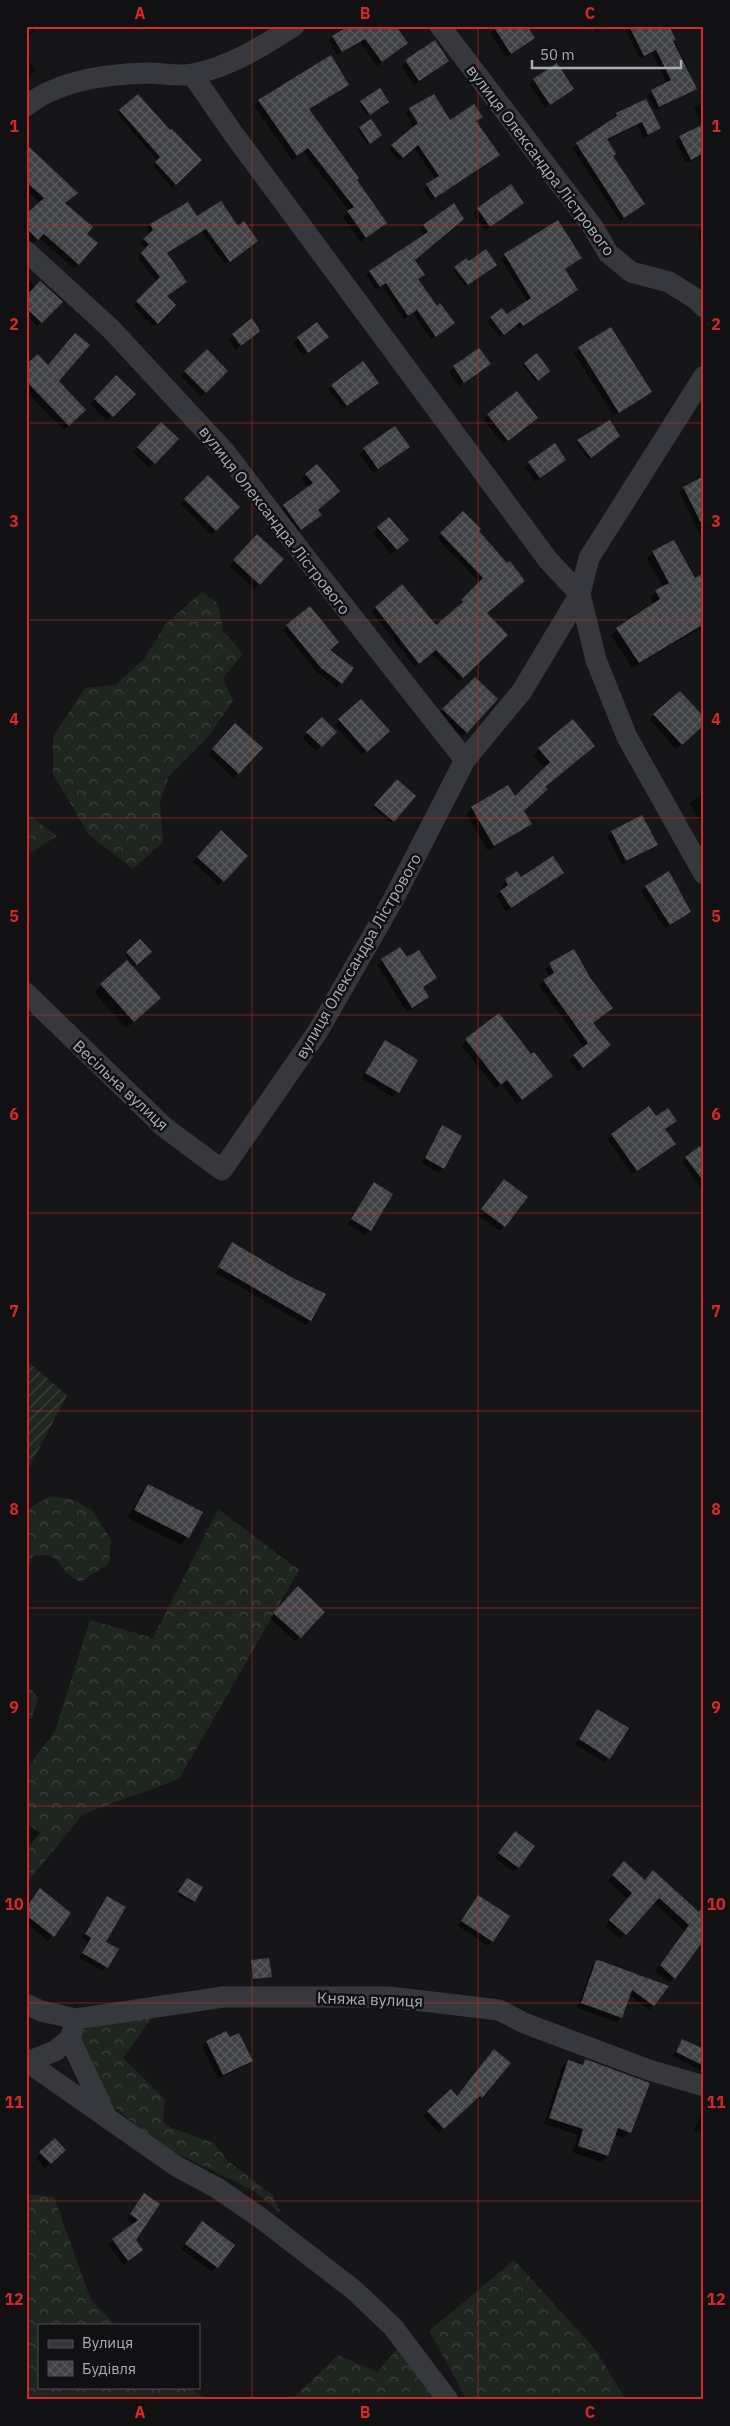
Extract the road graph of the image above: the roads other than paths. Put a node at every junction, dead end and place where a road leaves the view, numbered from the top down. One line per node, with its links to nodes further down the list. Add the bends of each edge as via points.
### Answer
1 (294, 26): 3 (street, via 232,62)
2 (440, 26): 6 (street, вулиця Олександра Лістрового, via 593,227 608,254 631,272 669,282)
3 (192, 74): 4 (street, via 146,73 82,81); 8 (street, вулиця Олександра Лістрового, via 548,560)
4 (26, 106)
5 (26, 252): 9 (street, вулиця Олександра Лістрового, via 110,328 226,452)
6 (704, 308)
7 (704, 376): 8 (street, вулиця Олександра Лістрового, via 589,558)
8 (580, 594): 9 (street, вулиця Олександра Лістрового, via 522,691); 10 (street, вулиця Олександра Лістрового, via 596,660 627,737)
9 (465, 760): 12 (street, вулиця Олександра Лістрового, via 392,902 318,1031)
10 (704, 874)
11 (26, 993): 12 (street, Весільна вулиця, via 164,1127)
12 (222, 1170)
13 (26, 2004): 14 (street, Княжа вулиця)
14 (73, 2029): 15 (street, via 55,2051); 16 (street, Княжа вулиця, via 223,1997 389,1997 499,2010 524,2023 649,2070); 17 (street)
15 (27, 2062): 17 (street)
16 (704, 2086)
17 (107, 2118): 18 (street, via 176,2166 262,2219 354,2290 393,2327)
18 (448, 2400)

